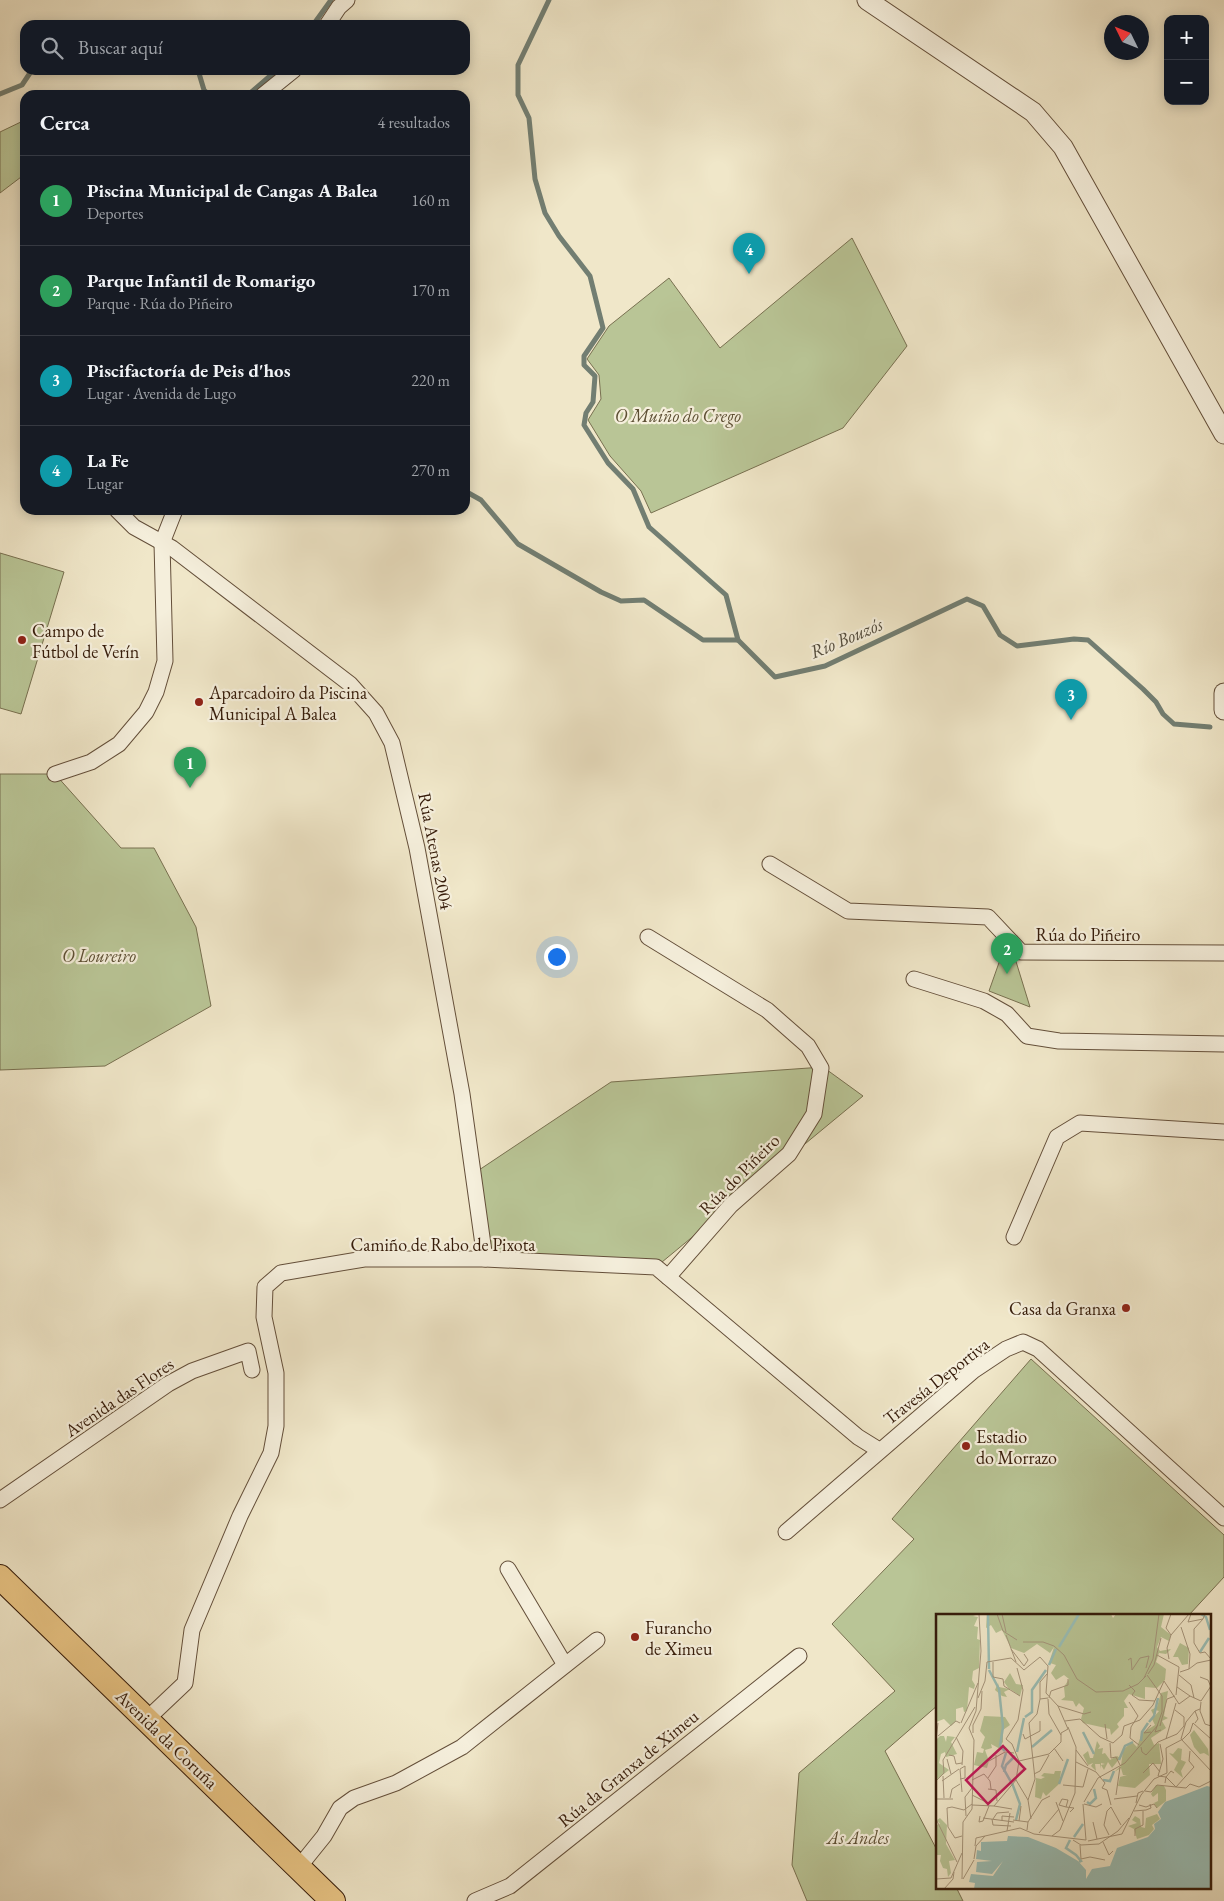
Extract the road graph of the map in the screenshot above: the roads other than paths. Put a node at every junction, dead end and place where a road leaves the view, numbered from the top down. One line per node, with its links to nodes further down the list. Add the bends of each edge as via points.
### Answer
1 (348, 0): 3 (street)
2 (868, 0): 6 (street, via 1033,112 1063,147)
3 (331, 20)
4 (288, 75): 5 (street)
5 (269, 90)
6 (1224, 434)
7 (122, 515): 9 (street, Rúa Atenas 2004, via 134,528)
8 (174, 515): 9 (street)
9 (167, 546): 12 (street, via 165,661 156,692 146,712 119,744 91,762); 20 (street, Rúa Atenas 2004, via 350,684 376,714 392,743 418,848 462,1094)
10 (1224, 693): 11 (street)
11 (1224, 710)
12 (55, 774)
13 (770, 864): 15 (street, Rúa do Piñeiro, via 848,911 988,917 1021,952)
14 (648, 937): 21 (street, Rúa do Piñeiro, via 767,1010 808,1046 820,1068 814,1114 789,1154 731,1205)
15 (1224, 953)
16 (914, 979): 17 (street, via 984,1001 1007,1014 1027,1036 1059,1041)
17 (1224, 1044)
18 (1224, 1132): 19 (street, via 1080,1123 1058,1136)
19 (1014, 1238)
20 (485, 1259): 21 (street, Camiño de Rabo de Pixota, via 656,1267); 32 (street, Camiño de Rabo de Pixota, via 364,1259 281,1273 265,1287 264,1316 276,1373 276,1426 270,1452 192,1630 184,1683)
21 (668, 1277): 23 (street, Camiño de Rabo de Pixota, via 858,1437)
22 (252, 1370): 24 (street, Avenida das Flores, via 248,1350 192,1371 168,1384)
23 (879, 1450): 25 (street, Travesía Deportiva, via 972,1371 1023,1342 1038,1349); 26 (street, Travesía Deportiva)
24 (0, 1500)
25 (1224, 1518)
26 (786, 1532)
27 (508, 1569): 31 (street)
28 (0, 1577): 32 (main road, Avenida da Coruña)
29 (597, 1640): 31 (street)
30 (799, 1656): 35 (street, Rúa da Granxa de Ximeu, via 510,1886)
31 (565, 1666): 33 (street, via 462,1747 396,1783 354,1798 340,1808 324,1836)
32 (147, 1718): 33 (main road, Avenida da Coruña)
33 (299, 1868): 34 (main road, Avenida da Coruña)
34 (333, 1901)
35 (475, 1901)

